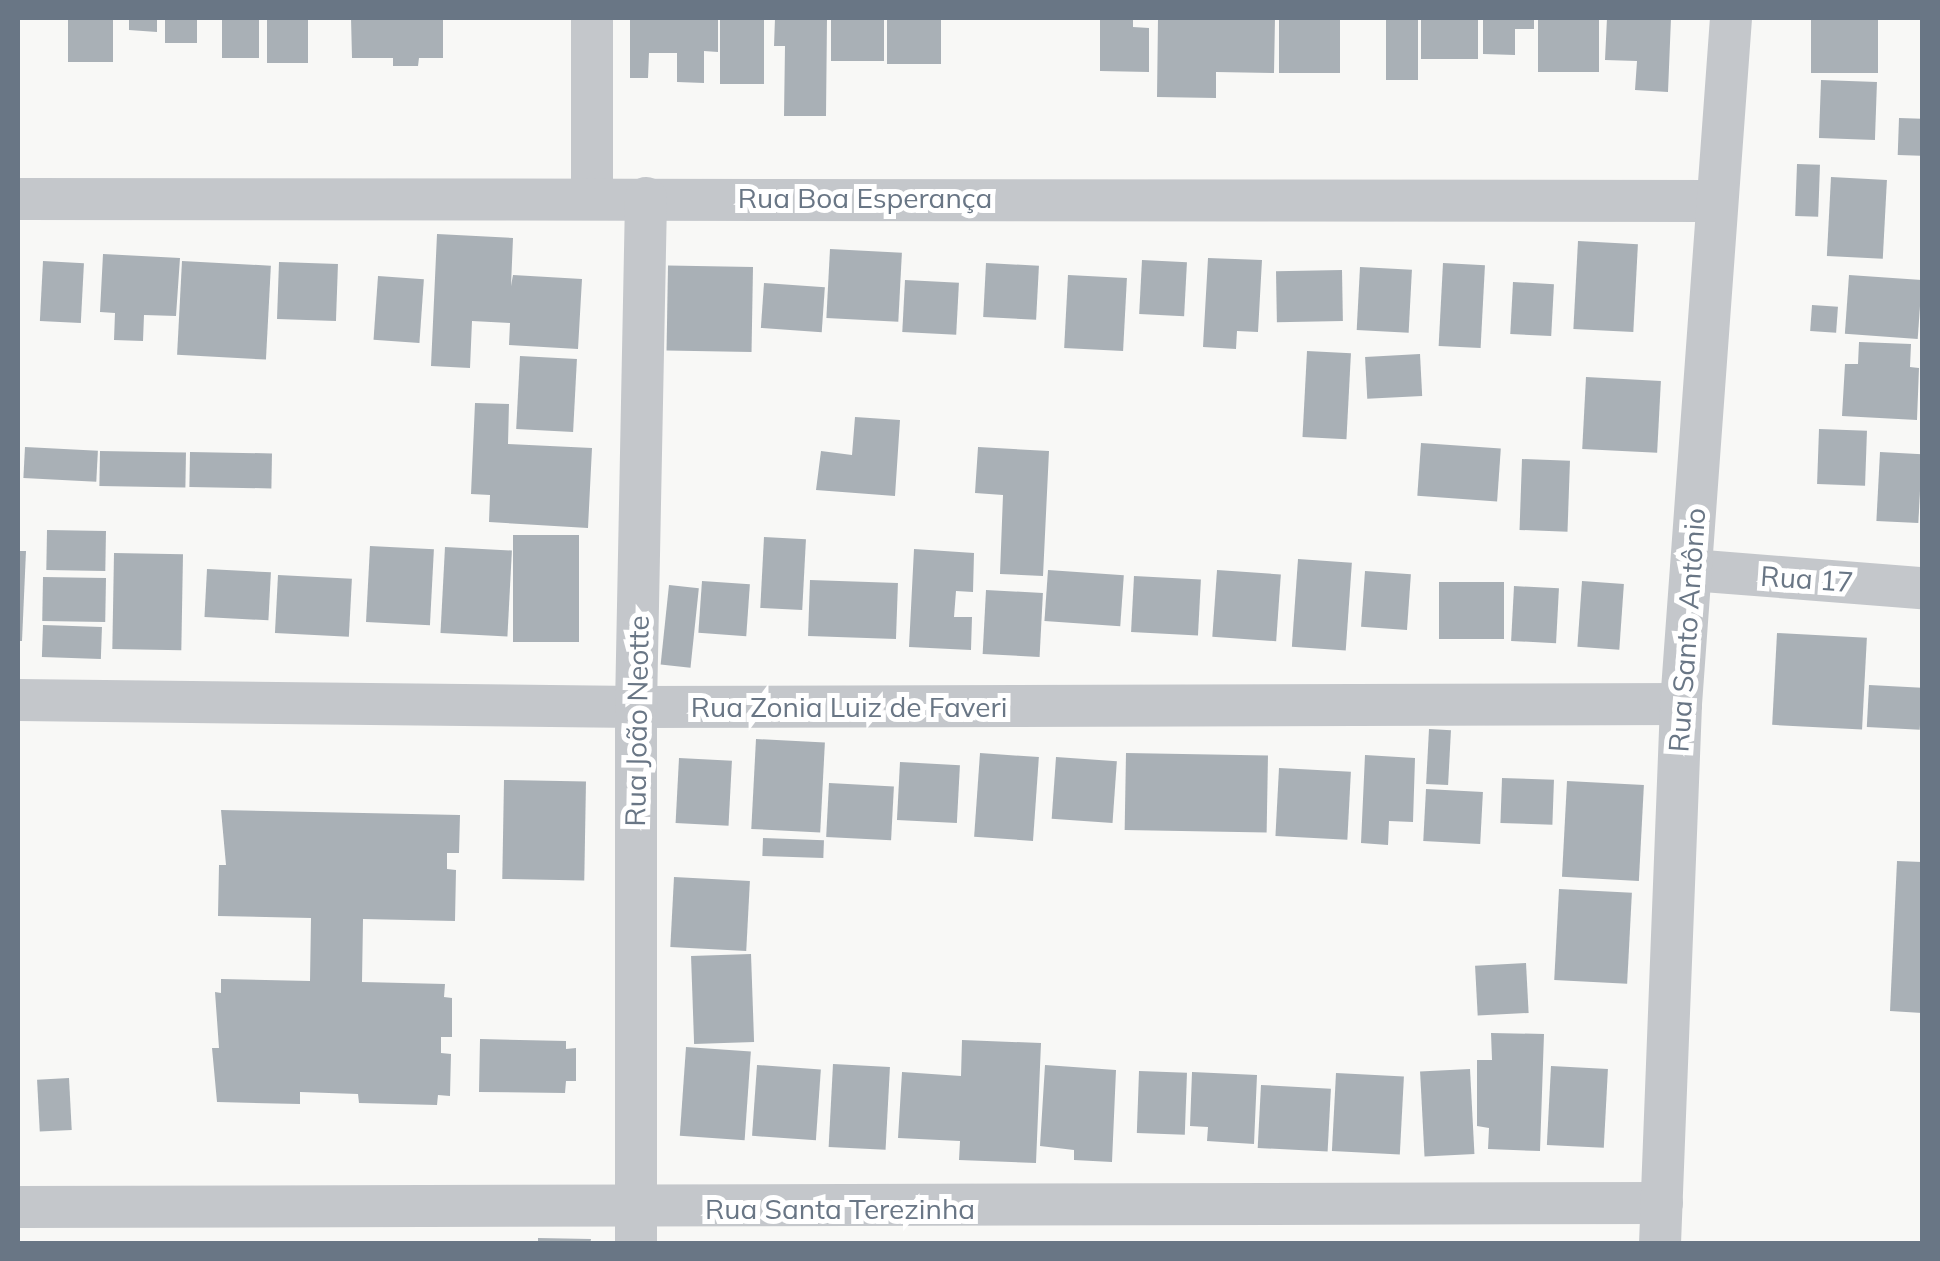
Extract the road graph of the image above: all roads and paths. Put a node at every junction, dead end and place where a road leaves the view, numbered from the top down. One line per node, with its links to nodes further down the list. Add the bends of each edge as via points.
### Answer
1 (592, 18): 3 (street)
2 (1730, 18): 6 (street, Rua Santo Antônio)
3 (592, 196): 4 (street, Rua Boa Esperança); 5 (street, Rua Boa Esperança)
4 (646, 198): 6 (street, Rua Boa Esperança); 11 (street, Rua João Neotte)
5 (18, 200)
6 (1714, 201): 7 (street, Rua Santo Antônio)
7 (1691, 570): 8 (street, Rua 17); 10 (street, Rua Santo Antônio)
8 (1922, 588)
9 (18, 700): 11 (street, Rua Zonia Luiz de Faveri)
10 (1681, 704): 11 (street, Rua Zonia Luiz de Faveri); 13 (street, Rua Santo Antônio)
11 (636, 707): 14 (street, Rua João Neotte)
12 (18, 1207): 14 (street, Rua Santa Terezinha)
13 (1661, 1223): 14 (street, Rua Santa Terezinha)
14 (636, 1227)

